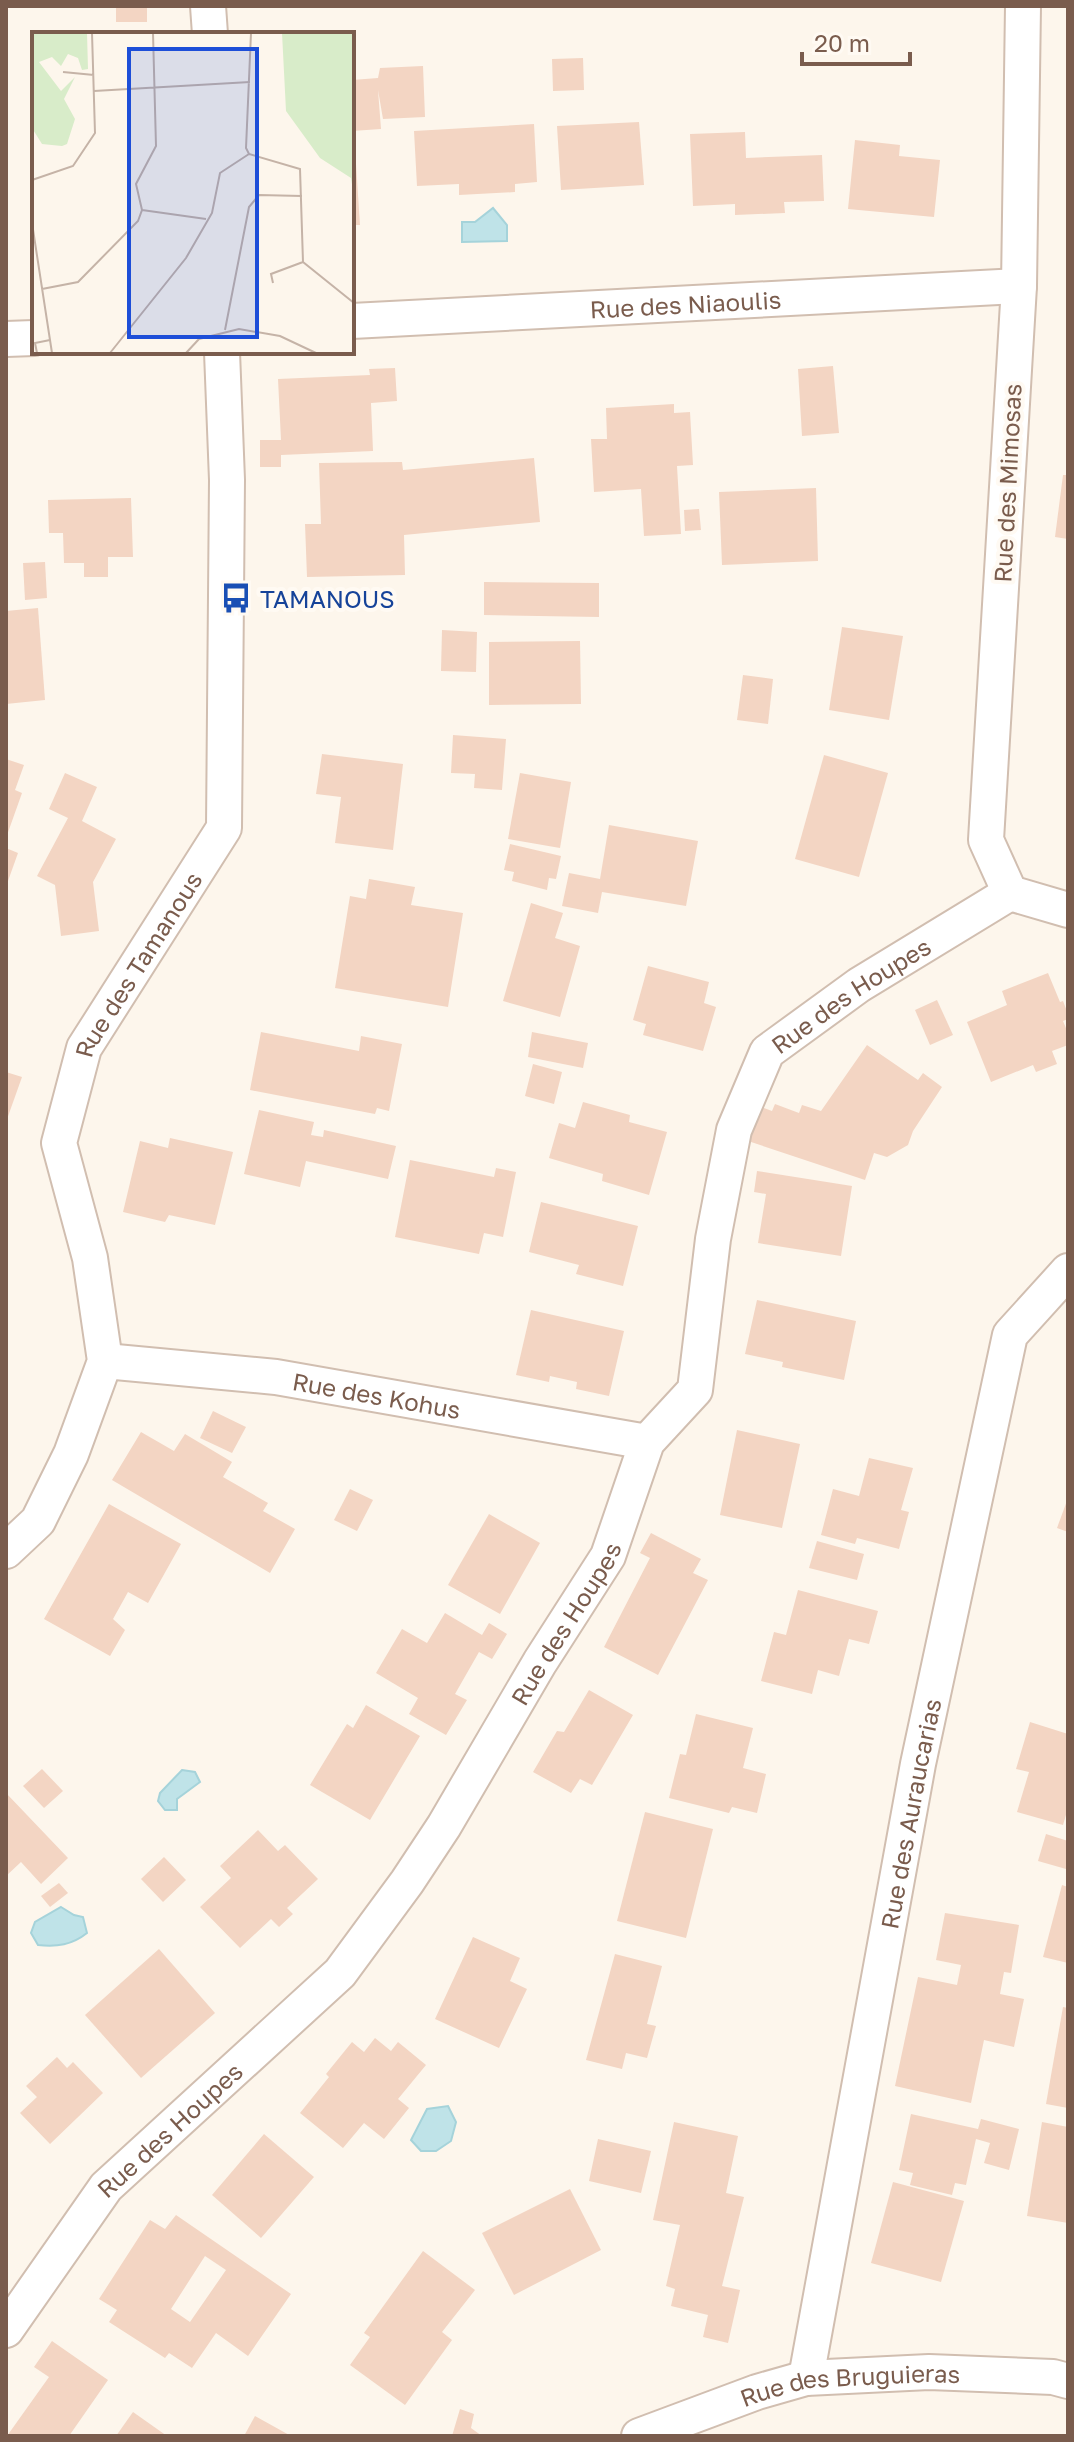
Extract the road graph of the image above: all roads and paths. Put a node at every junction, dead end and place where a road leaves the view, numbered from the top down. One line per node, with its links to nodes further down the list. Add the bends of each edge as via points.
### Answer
1 (208, 6): 3 (street)
2 (1023, 6): 4 (street, Rue des Mimosas)
3 (210, 32)
4 (1019, 286): 5 (street, Rue des Niaoulis); 9 (street, Rue des Mimosas, via 986,840)
5 (354, 321)
6 (32, 338): 7 (street)
7 (6, 339)
8 (222, 354): 12 (street, Rue des Tamanous, via 227,480 224,828 84,1048 59,1143 90,1258)
9 (1010, 893): 10 (street); 13 (street, Rue des Houpes, via 859,985 767,1052 734,1130 713,1239 695,1390)
10 (1068, 910)
11 (1068, 1271): 16 (street, Rue des Auraucarias, via 1010,1335 918,1764)
12 (105, 1361): 13 (street, Rue des Kohus, via 276,1377); 14 (street, Rue des Tamanous, via 71,1454 38,1521)
13 (647, 1442): 15 (street, Rue des Houpes, via 608,1556 407,1882 340,1973 106,2187)
14 (6, 1551)
15 (6, 2330)
16 (806, 2378): 17 (street, Rue des Bruguieras, via 929,2372); 18 (street, Rue des Bruguieras)
17 (1068, 2381)
18 (639, 2436)

